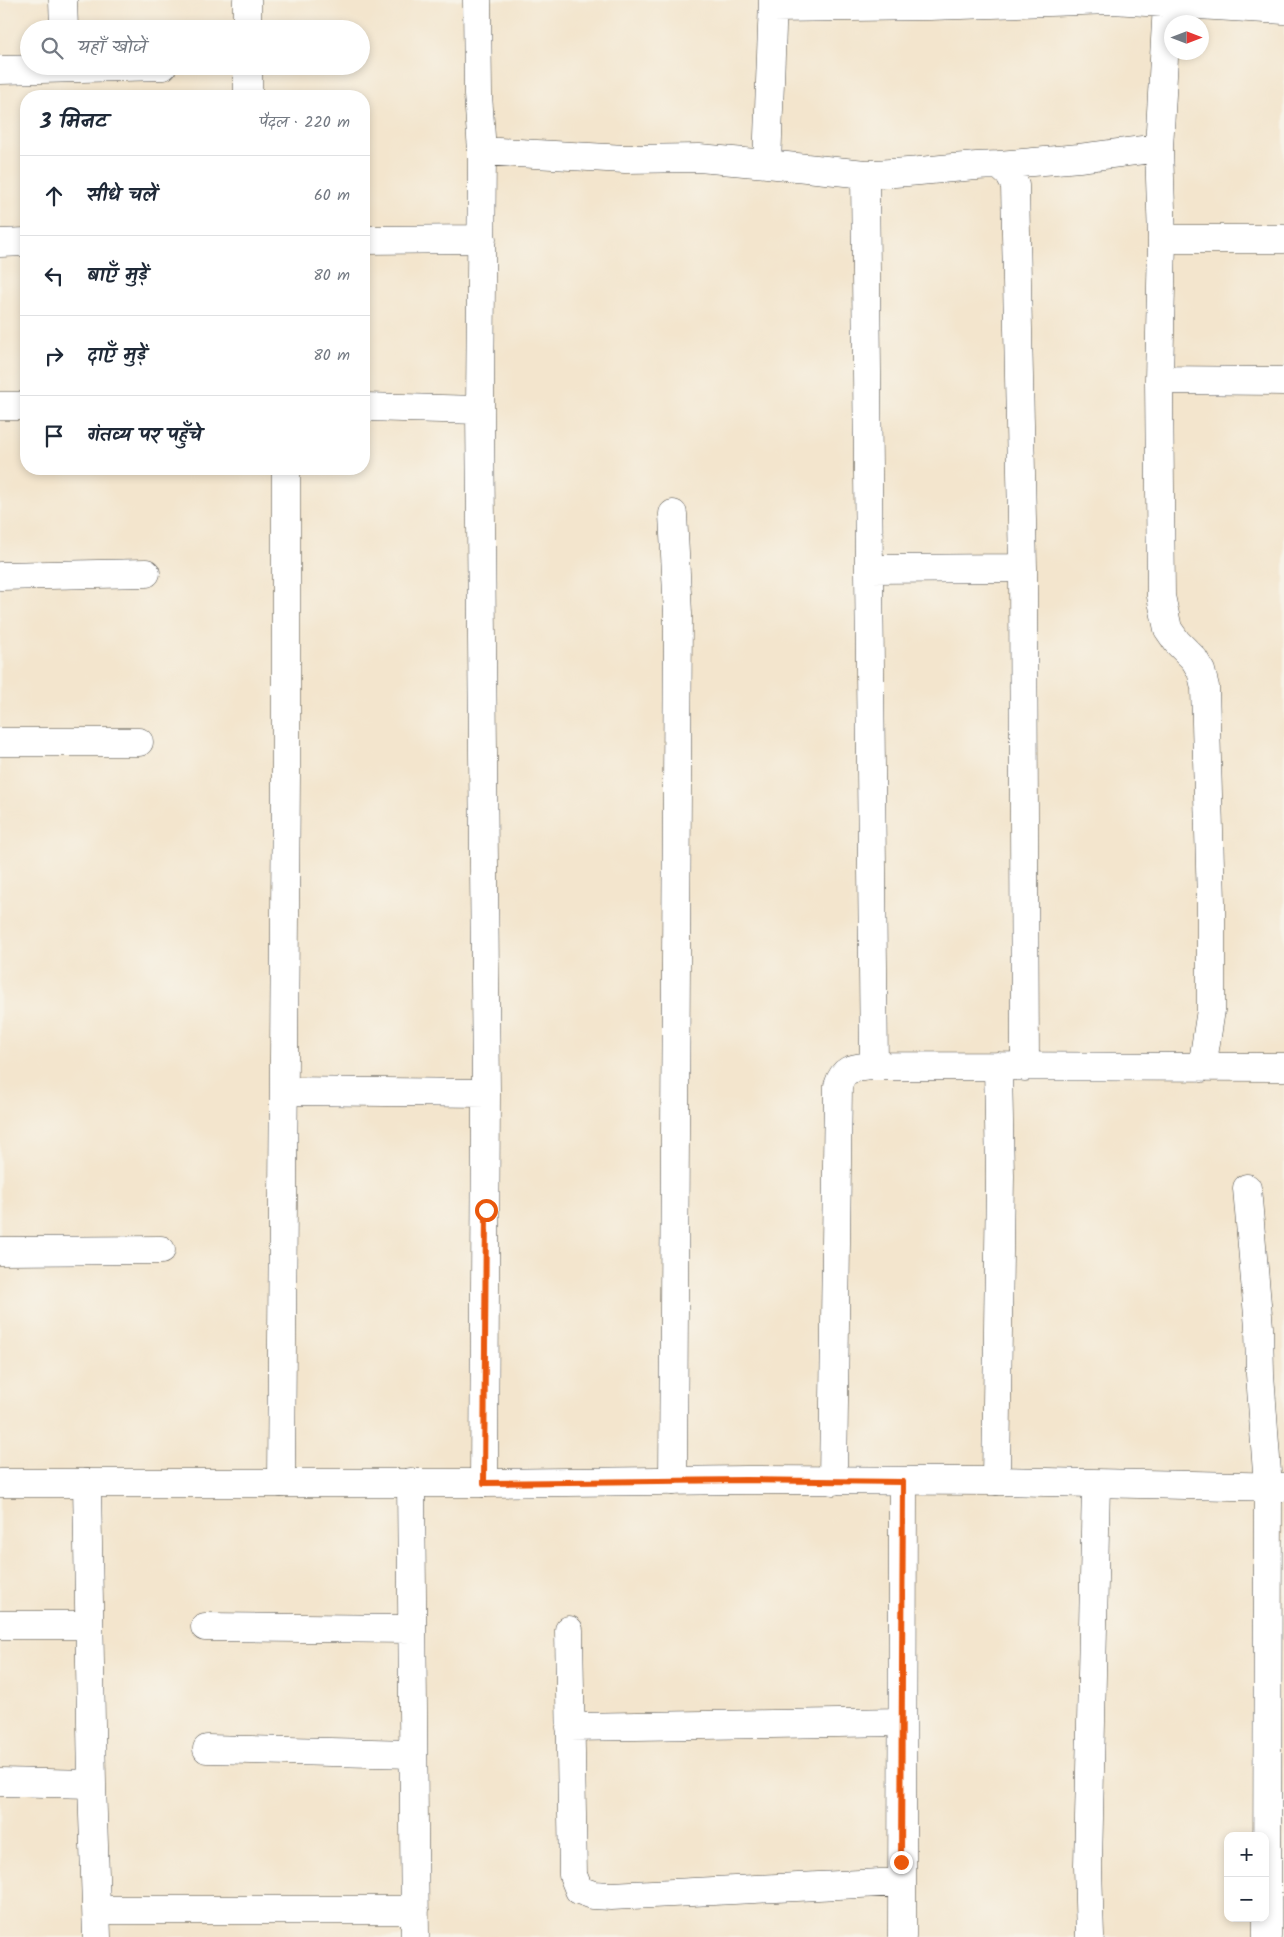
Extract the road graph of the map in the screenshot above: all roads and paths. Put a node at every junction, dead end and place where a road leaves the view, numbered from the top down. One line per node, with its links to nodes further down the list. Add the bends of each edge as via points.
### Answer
1 (63, 0): 9 (street)
2 (247, 0): 10 (street)
3 (477, 0): 16 (street)
4 (1112, 0): 5 (street); 7 (street)
5 (930, 3): 6 (street)
6 (773, 4): 17 (street)
7 (1167, 4): 8 (street); 15 (street)
8 (1284, 10)
9 (64, 20)
10 (247, 20)
11 (20, 69): 12 (street)
12 (0, 70)
13 (248, 75): 14 (street)
14 (248, 90)
15 (1159, 148): 18 (street); 21 (street)
16 (482, 152): 17 (street, via 699,158); 20 (street)
17 (767, 164): 19 (street)
18 (999, 165): 19 (street); 34 (street, via 1015,185)
19 (865, 174): 35 (street)
20 (482, 239): 23 (street); 31 (street)
21 (1162, 239): 22 (street); 26 (street)
22 (1284, 239)
23 (370, 240)
24 (0, 242): 25 (street)
25 (20, 242)
26 (1159, 380): 27 (street); 44 (street, via 1161,596 1168,629 1194,659 1205,687 1211,1010)
27 (1284, 381)
28 (0, 406): 29 (street)
29 (20, 406)
30 (370, 408): 31 (street)
31 (480, 410): 46 (street)
32 (286, 475): 45 (street)
33 (673, 514): 50 (street, via 678,614)
34 (1023, 568): 35 (street); 42 (street)
35 (869, 569): 40 (street)
36 (146, 573): 37 (street)
37 (0, 576)
38 (0, 742): 39 (street)
39 (139, 742)
40 (874, 1066): 41 (street); 51 (street, via 851,1068 841,1076 838,1086)
41 (998, 1066): 42 (street); 52 (street, via 1000,1176)
42 (1025, 1067): 44 (street)
43 (1284, 1067): 44 (street)
44 (1202, 1068)
45 (284, 1090): 46 (street); 53 (street)
46 (486, 1093): 57 (street)
47 (1247, 1188): 60 (street, via 1260,1374)
48 (161, 1250): 49 (street)
49 (0, 1252)
50 (673, 1481): 51 (street); 57 (street)
51 (833, 1481): 55 (street)
52 (996, 1481): 55 (street); 59 (street)
53 (281, 1482): 54 (street); 58 (street)
54 (410, 1482): 57 (street); 64 (street)
55 (903, 1482): 66 (street)
56 (0, 1483): 58 (street)
57 (484, 1483)
58 (87, 1484): 62 (street)
59 (1096, 1484): 60 (street); 78 (street, via 1088,1866)
60 (1276, 1487): 79 (street)
61 (0, 1625): 62 (street)
62 (89, 1625): 71 (street)
63 (205, 1627): 64 (street)
64 (412, 1629): 69 (street)
65 (569, 1630): 67 (street)
66 (902, 1722): 67 (street); 72 (street)
67 (570, 1727): 72 (street, via 573,1876 579,1890 610,1896)
68 (207, 1749): 69 (street)
69 (413, 1754): 74 (street)
70 (0, 1782): 71 (street)
71 (92, 1784): 73 (street)
72 (901, 1882): 77 (street)
73 (97, 1910): 74 (street); 75 (street)
74 (415, 1910): 76 (street)
75 (97, 1937)
76 (415, 1937)
77 (902, 1937)
78 (1090, 1937)
79 (1267, 1937)

